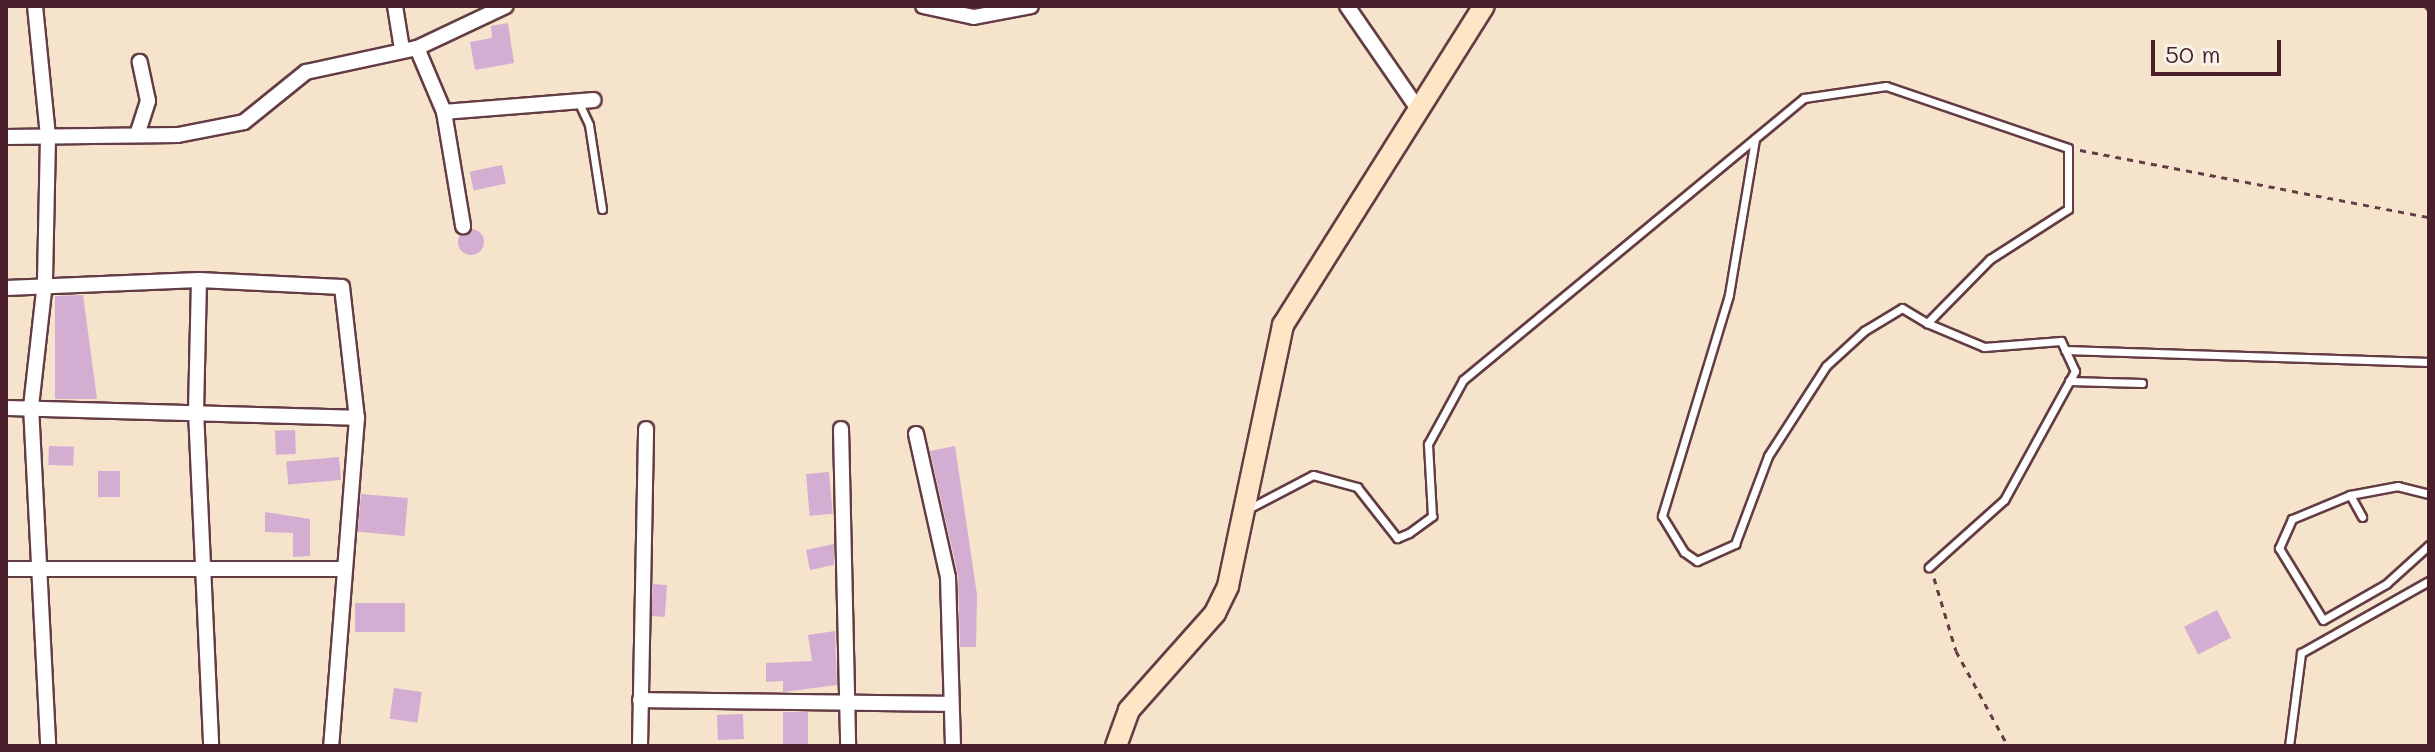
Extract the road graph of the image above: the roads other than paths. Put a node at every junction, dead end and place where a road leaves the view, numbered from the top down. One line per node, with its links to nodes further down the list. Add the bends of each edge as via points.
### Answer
1 (35, 6): 16 (street)
2 (395, 6): 8 (street)
3 (506, 6): 8 (street)
4 (923, 6): 5 (street, via 974,17)
5 (1031, 6)
6 (1347, 6): 12 (street)
7 (1484, 6): 12 (street)
8 (409, 48): 13 (street); 14 (street, via 306,72 244,122)
9 (140, 62): 14 (street, via 153,109)
10 (577, 99): 11 (street); 13 (street); 18 (lane, via 589,125)
11 (594, 100)
12 (1416, 106): 37 (street, via 1283,325 1265,384)
13 (444, 112): 19 (street)
14 (137, 135): 16 (street)
15 (6, 137): 16 (street)
16 (48, 137): 21 (street)
17 (1755, 139): 23 (lane, via 1804,98 1886,86 2068,148 2068,209 1990,259); 23 (lane, via 1732,282 1662,516 1676,543 1697,561 1735,544 1768,456 1826,366 1879,317 1902,308); 37 (lane, via 1463,380 1428,444 1432,516 1409,533 1397,538 1357,487 1313,475)
18 (602, 209)
19 (463, 226)
20 (199, 280): 21 (street); 30 (street); 31 (street, via 342,287)
21 (45, 282): 22 (street); 28 (street)
22 (6, 288)
23 (1927, 323): 24 (lane, via 1984,347 2045,338)
24 (2065, 350): 25 (lane); 26 (lane, via 2075,371)
25 (2429, 362)
26 (2069, 381): 27 (lane); 41 (lane, via 2004,500)
27 (2142, 383)
28 (31, 406): 29 (street); 30 (street); 40 (street)
29 (6, 408)
30 (196, 411): 31 (street); 42 (street)
31 (357, 418): 44 (street)
32 (646, 429): 46 (street)
33 (841, 429): 47 (street)
34 (916, 434): 48 (street, via 948,577)
35 (2429, 494): 36 (lane, via 2398,486)
36 (2350, 495): 38 (lane); 39 (lane, via 2292,519 2279,548 2323,620 2386,584)
37 (1248, 509): 55 (street, via 1215,613 1129,710)
38 (2362, 517)
39 (2429, 545)
40 (38, 567): 42 (street); 43 (street); 49 (street)
41 (1929, 567)
42 (206, 568): 44 (street); 50 (street)
43 (6, 569)
44 (345, 569): 51 (street)
45 (2429, 581): 56 (lane, via 2301,653)
46 (640, 700): 47 (street); 52 (street)
47 (848, 702): 48 (street); 53 (street)
48 (951, 704): 54 (street)
49 (48, 746)
50 (211, 746)
51 (331, 746)
52 (640, 746)
53 (848, 746)
54 (953, 746)
55 (1116, 746)
56 (2289, 746)

